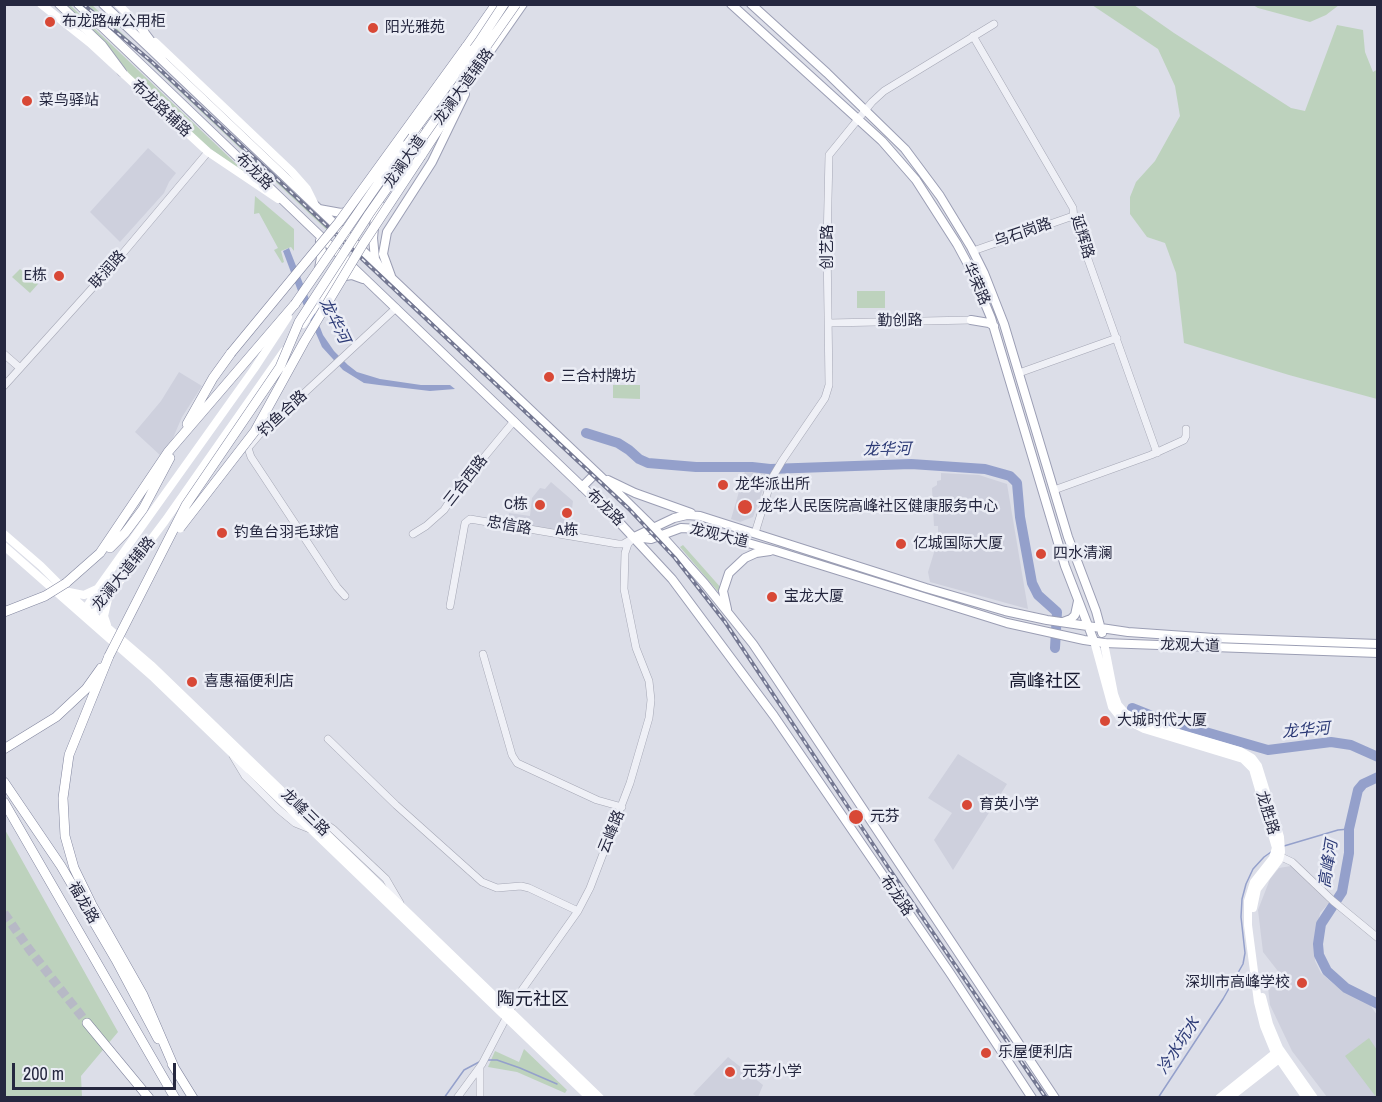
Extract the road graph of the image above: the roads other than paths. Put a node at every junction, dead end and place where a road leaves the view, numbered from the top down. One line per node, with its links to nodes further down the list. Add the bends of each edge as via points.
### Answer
1 (41, 4): 19 (main road, 布龙路辅路)
2 (59, 4): 19 (main road, via 102,45)
3 (78, 4): 26 (main road, 布龙路)
4 (102, 4): 20 (main road, 布龙路)
5 (118, 4): 13 (main road)
6 (496, 4): 15 (highway)
7 (504, 4): 15 (main road, 龙澜大道辅路); 44 (highway, 龙澜大道, bridge)
8 (516, 4): 47 (highway, 龙澜大道, bridge, via 369,214)
9 (523, 4): 16 (main road, 龙澜大道辅路)
10 (731, 4): 23 (main road, 华荣路)
11 (751, 4): 22 (main road, 华荣路)
12 (994, 24): 14 (street, 创艺路)
13 (141, 28): 20 (main road); 30 (main road, via 292,172)
14 (973, 36): 22 (street, 创艺路, via 884,91); 31 (street, 延辉路, via 1070,201)
15 (470, 50): 16 (main road); 17 (main road, 龙澜大道辅路); 75 (highway, bridge, via 339,222 221,366 134,521)
16 (483, 61): 18 (main road, 龙澜大道辅路)
17 (466, 63): 18 (main road); 27 (main road, 龙澜大道辅路)
18 (476, 71): 21 (main road, 龙澜大道辅路); 41 (main road, via 432,162 387,232 385,262)
19 (122, 72): 24 (main road, 布龙路辅路)
20 (176, 75): 25 (main road, 布龙路)
21 (462, 93): 28 (main road, 龙澜大道辅路); 72 (highway, bridge, via 363,244 255,431)
22 (866, 110): 23 (street, 创艺路); 36 (main road, 华荣路, via 913,159)
23 (859, 119): 43 (main road, 华荣路, via 926,195 962,252); 48 (street, 创艺路, via 828,158)
24 (208, 152): 29 (main road, 布龙路辅路); 52 (street, 联润路)
25 (281, 175): 26 (main road); 30 (main road, 布龙路)
26 (271, 187): 29 (main road, 布龙路)
27 (366, 203): 30 (main road, via 358,210 341,213); 33 (main road, 龙澜大道辅路)
28 (380, 205): 34 (main road, 龙澜大道辅路); 38 (main road, via 373,244)
29 (288, 206): 32 (main road, 布龙路)
30 (316, 207): 33 (main road, 布龙路)
31 (1073, 216): 36 (street, 乌石岗路); 50 (street, 延辉路)
32 (312, 227): 35 (main road, 布龙路); 39 (main road, via 322,251)
33 (344, 234): 34 (main road, 布龙路); 35 (main road, 龙澜大道辅路)
34 (355, 245): 37 (main road, 龙澜大道辅路); 38 (main road, 布龙路)
35 (335, 249): 37 (main road, 布龙路); 39 (main road, 龙澜大道辅路)
36 (973, 251): 53 (main road, 华荣路, via 996,300)
37 (346, 259): 40 (main road, 布龙路); 42 (main road, 龙澜大道辅路)
38 (382, 272): 41 (main road, 布龙路)
39 (314, 280): 44 (main road, 龙澜大道辅路, bridge)
40 (369, 282): 42 (main road, via 345,276); 45 (main road, 布龙路)
41 (399, 286): 60 (main road, 布龙路)
42 (326, 290): 47 (main road, 龙澜大道辅路)
43 (984, 301): 46 (main road, via 980,314); 49 (main road, 华荣路)
44 (296, 305): 55 (main road, 龙澜大道辅路); 75 (highway, 龙澜大道, via 168,452 100,553)
45 (396, 308): 57 (main road, 布龙路); 77 (street, 钓鱼合路, via 260,435 248,451)
46 (971, 320): 48 (street, 勤创路); 49 (main road)
47 (301, 323): 56 (main road, 龙澜大道辅路); 72 (highway, 龙澜大道, bridge, via 280,367 197,487)
48 (829, 323): 65 (street, 创艺路, via 828,392 775,473)
49 (994, 326): 74 (main road, 华荣路)
50 (1117, 338): 53 (street); 59 (street, 延辉路)
51 (4, 354): 52 (street)
52 (20, 368): 54 (street, 联润路)
53 (1019, 373): 62 (main road, 华荣路)
54 (4, 386)
55 (229, 404): 56 (main road); 76 (main road, 龙澜大道辅路)
56 (242, 412): 78 (main road, 龙澜大道辅路)
57 (514, 421): 61 (main road, 布龙路); 67 (street, 三合西路, via 469,472 444,510)
58 (1186, 429): 59 (street, via 1184,440)
59 (1157, 453): 62 (street)
60 (596, 473): 61 (main road); 63 (main road, via 635,493); 64 (main road, 布龙路)
61 (582, 487): 69 (main road, 布龙路)
62 (1054, 490): 73 (main road, 华荣路)
63 (700, 516): 64 (main road, 龙观大道, via 681,516); 65 (main road, 龙观大道)
64 (653, 527): 68 (main road, 布龙路); 69 (main road, 龙观大道)
65 (755, 533): 85 (main road, 龙观大道, via 1005,611)
66 (4, 534): 75 (main road)
67 (413, 534)
68 (662, 536): 69 (main road, 龙观大道, via 646,540); 71 (main road, 龙观大道, via 681,528 695,528); 83 (main road, 布龙路)
69 (634, 537): 80 (street, 忠信路, via 620,544 470,519 465,523); 99 (street, 云峰路, via 625,553 624,589 636,648 649,681 651,709); 117 (main road, 布龙路, via 672,579 774,716)
70 (4, 546): 84 (main road, 龙峰三路)
71 (776, 551): 83 (main road, via 750,555 732,569 723,591); 89 (main road, 龙观大道, via 994,620)
72 (161, 554): 94 (highway, bridge)
73 (1077, 562): 74 (main road); 87 (main road, 华荣路)
74 (1065, 566): 79 (main road, 华荣路)
75 (66, 587): 76 (main road, via 77,595); 81 (main road); 82 (highway, bridge)
76 (98, 588): 81 (main road, 龙澜大道辅路)
77 (345, 596)
78 (108, 597): 84 (main road, 龙澜大道辅路); 88 (main road, via 104,616)
79 (1078, 597): 85 (main road, via 1075,615); 86 (main road, 华荣路)
80 (450, 606)
81 (85, 608): 84 (main road, 龙澜大道辅路)
82 (4, 612)
83 (728, 612): 109 (main road, 布龙路, via 783,687)
84 (89, 615): 88 (main road, 龙峰三路); 103 (main road, 龙峰三路)
85 (1066, 622): 86 (main road, 龙观大道)
86 (1089, 627): 87 (main road, 龙观大道); 89 (main road, 华荣路)
87 (1101, 629): 90 (main road, 华荣路); 91 (main road, 龙观大道)
88 (112, 631): 103 (main road, 龙峰三路, via 294,802)
89 (1094, 641): 90 (main road, 龙观大道); 100 (main road, 龙胜路, via 1112,707 1120,717 1144,729 1250,764)
90 (1104, 643): 92 (main road, 龙观大道); 100 (main road, 龙胜路, via 1114,694 1125,713 1252,758 1260,771)
91 (1377, 644)
92 (1377, 653)
93 (483, 654): 99 (street, via 517,763 597,800)
94 (109, 656): 96 (highway, via 67,708); 108 (highway, via 69,755 63,798 65,836 74,868 143,995)
95 (328, 739): 101 (street, via 482,882 497,888 529,888)
96 (8, 748)
97 (4, 782): 108 (highway, 福龙路, via 61,866)
98 (4, 802): 111 (highway, 福龙路)
99 (622, 807): 101 (street, 云峰路)
100 (1278, 850): 102 (street); 106 (main road, 龙胜路, via 1257,889 1253,916 1263,1004)
101 (578, 911): 104 (street, 云峰路)
102 (1377, 938)
103 (452, 960): 104 (main road, 龙峰三路)
104 (508, 1013): 107 (street, 云峰路); 115 (main road, 龙峰三路); 116 (main road, 龙峰三路)
105 (87, 1023): 110 (highway)
106 (1279, 1055): 118 (main road); 119 (main road); 120 (main road, 龙胜路); 121 (main road, 龙胜路)
107 (482, 1063): 113 (street, 云峰路); 114 (street)
108 (174, 1067): 112 (highway)
109 (1053, 1096)
110 (149, 1098)
111 (175, 1098)
112 (193, 1098)
113 (457, 1098)
114 (480, 1098)
115 (590, 1098)
116 (600, 1098)
117 (1032, 1098)
118 (1219, 1098)
119 (1229, 1098)
120 (1306, 1098)
121 (1314, 1098)

